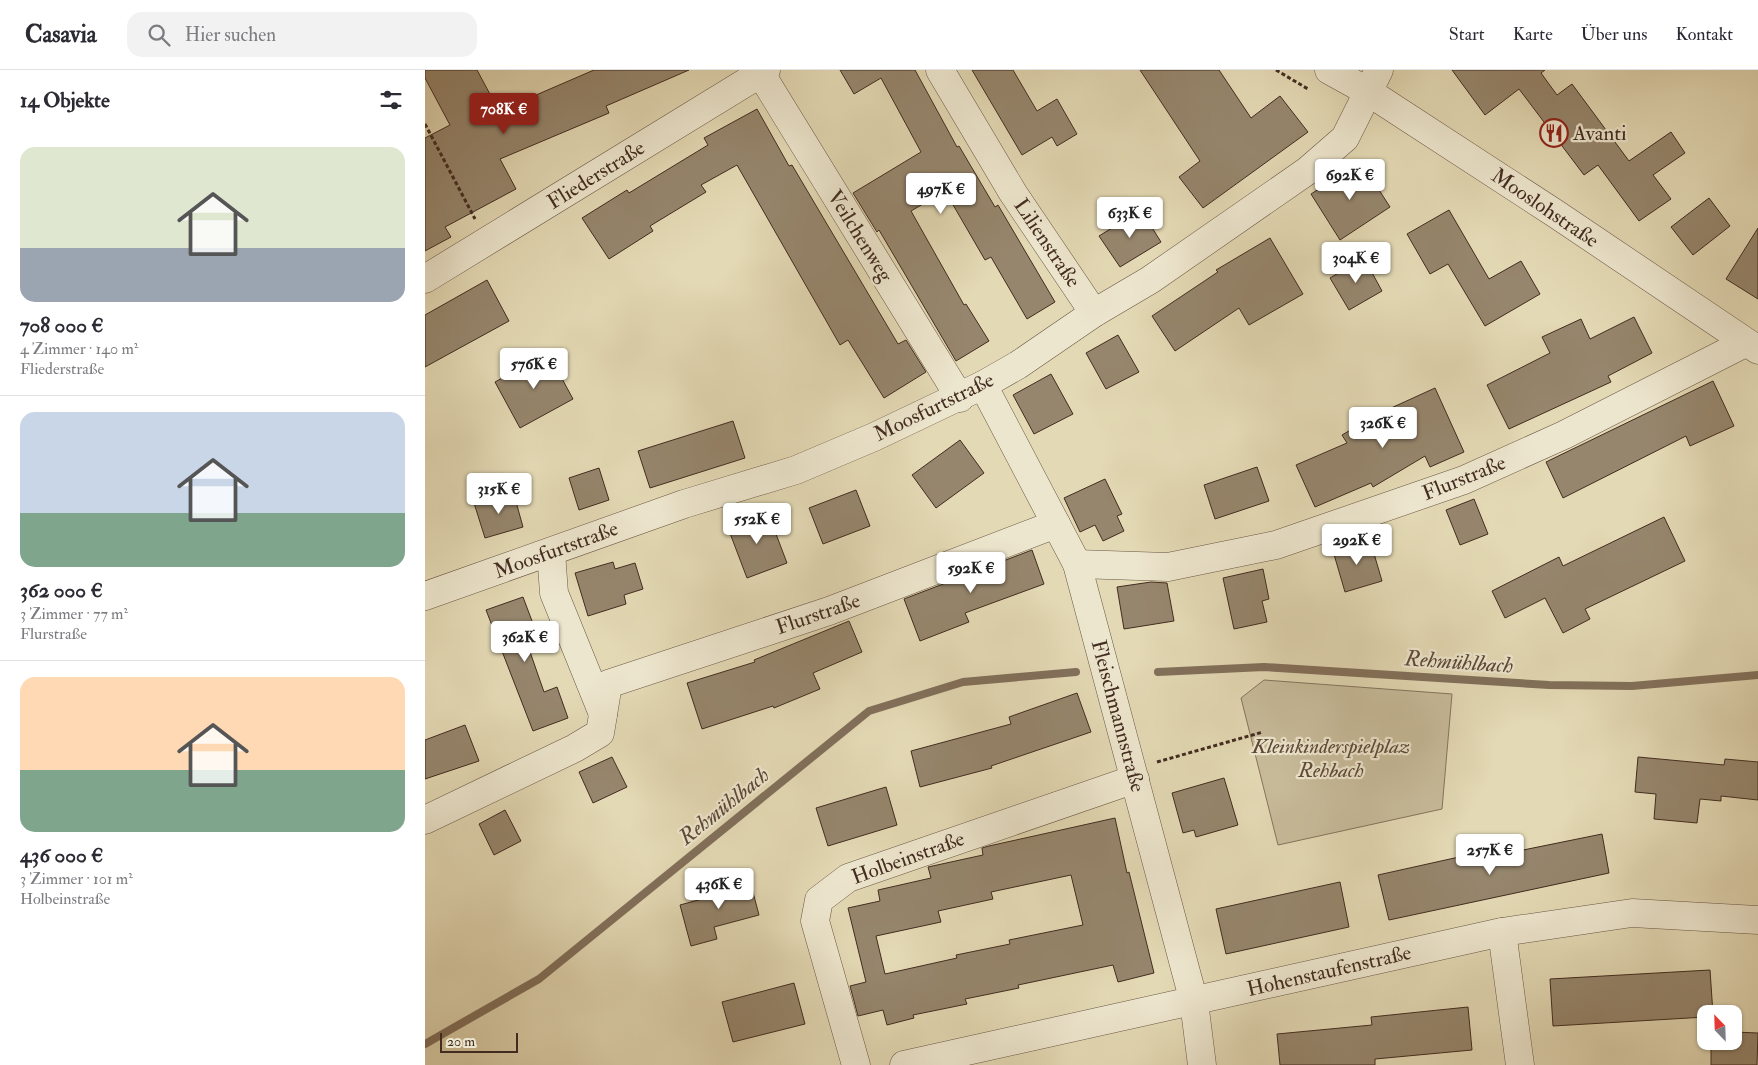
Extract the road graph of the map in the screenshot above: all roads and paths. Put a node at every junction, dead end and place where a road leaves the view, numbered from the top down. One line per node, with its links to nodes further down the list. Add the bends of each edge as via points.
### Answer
1 (940, 70): 8 (street, Lilienstraße, via 1013,193)
2 (1329, 70): 4 (street, Mooslohstraße)
3 (764, 72): 6 (street, Fliederstraße); 11 (street, Veilchenweg)
4 (1373, 81): 8 (street, Moosfurtstraße, via 1345,138 1307,172 1150,280); 9 (street, Mooslohstraße, via 1556,214)
5 (425, 124): 6 (path)
6 (487, 241): 7 (street, Fliederstraße)
7 (425, 279)
8 (1094, 313): 10 (street, Moosfurtstraße)
9 (1751, 347): 14 (street, Flurstraße, via 1464,480 1285,542 1168,567)
10 (983, 385): 11 (street, Moosfurtstraße); 12 (street, Fleischmannstraße)
11 (960, 398): 13 (street, Moosfurtstraße, via 796,470 684,504)
12 (1056, 524): 14 (street, Fleischmannstraße); 16 (street, Flurstraße, via 829,611 608,684)
13 (551, 552): 15 (street, Moosfurtstraße); 16 (street, via 554,593)
14 (1077, 564): 18 (street, Fleischmannstraße)
15 (425, 596)
16 (604, 717): 19 (street, Flurstraße, via 600,733 592,738)
17 (1263, 732): 18 (path, via 1151,764)
18 (1135, 779): 22 (street, Fleischmannstraße); 23 (street, Holbeinstraße, via 848,878 819,900 815,921)
19 (425, 820)
20 (1758, 920): 21 (street, Hohenstaufenstraße, via 1633,913)
21 (1502, 932): 22 (street, Hohenstaufenstraße); 26 (street)
22 (1193, 1002): 24 (street, Hohenstaufenstraße); 25 (street, Fleischmannstraße)
23 (856, 1065)
24 (904, 1065)
25 (1202, 1065)
26 (1520, 1065)

